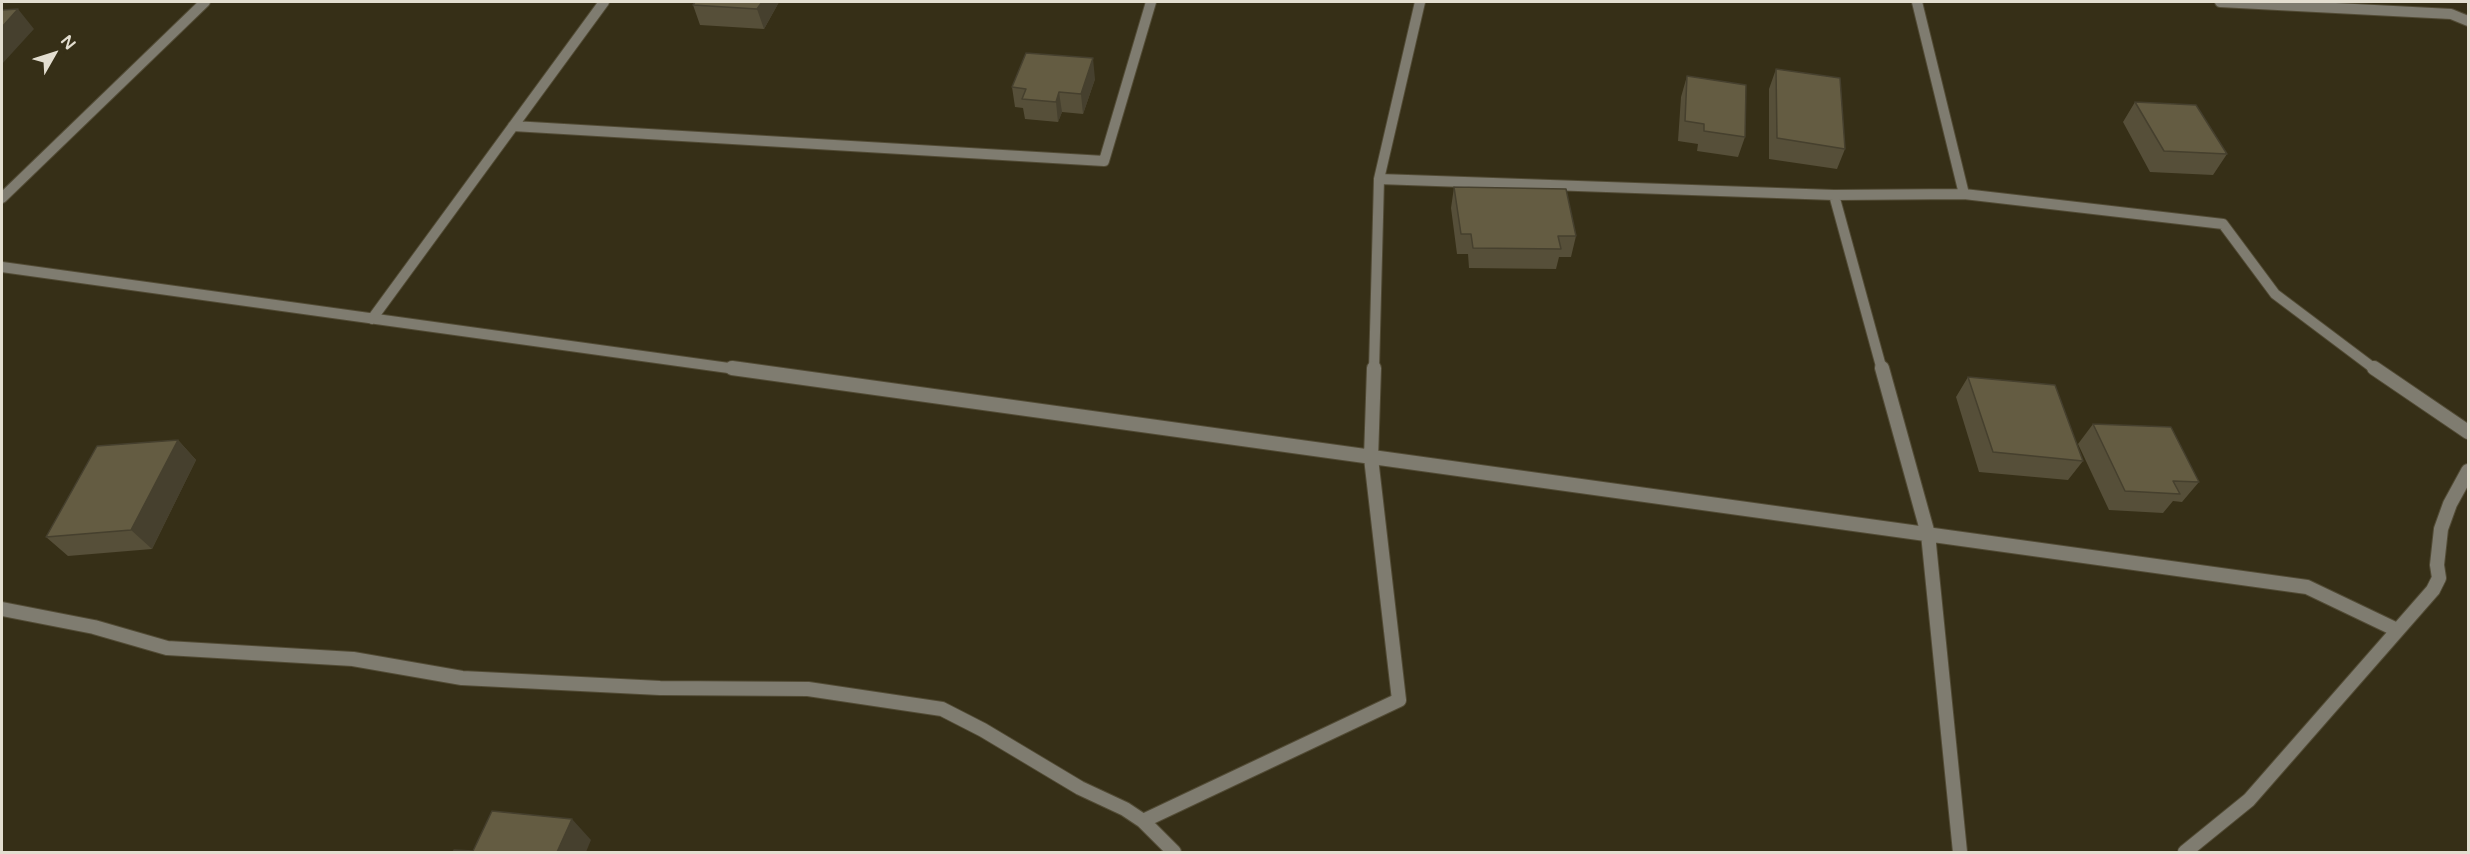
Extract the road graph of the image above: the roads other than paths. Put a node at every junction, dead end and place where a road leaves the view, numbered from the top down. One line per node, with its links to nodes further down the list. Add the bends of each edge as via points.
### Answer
1 (205, 2): 12 (street)
2 (604, 2): 8 (street)
3 (1151, 2): 8 (street, via 1104,161)
4 (1420, 2): 9 (street)
5 (1917, 2): 10 (street)
6 (2220, 2): 7 (street, via 2451,14)
7 (2469, 21)
8 (513, 126): 14 (street)
9 (1379, 179): 11 (street); 16 (street)
10 (1964, 194): 11 (street); 15 (street, via 2223,224 2275,294 2381,374)
11 (1834, 195): 18 (street)
12 (2, 198)
13 (2, 267): 14 (street)
14 (372, 319): 16 (street)
15 (2469, 432)
16 (1371, 458): 18 (street); 21 (street, via 1399,700)
17 (2469, 471): 20 (street, via 2441,529 2439,578)
18 (1928, 534): 20 (street, via 2307,587); 23 (street)
19 (2, 609): 21 (street, via 94,627 167,648 353,659 462,678 660,688 808,689 942,709)
20 (2397, 630): 24 (street, via 2249,800)
21 (1143, 821): 22 (street)
22 (1174, 852)
23 (1960, 852)
24 (2184, 852)

